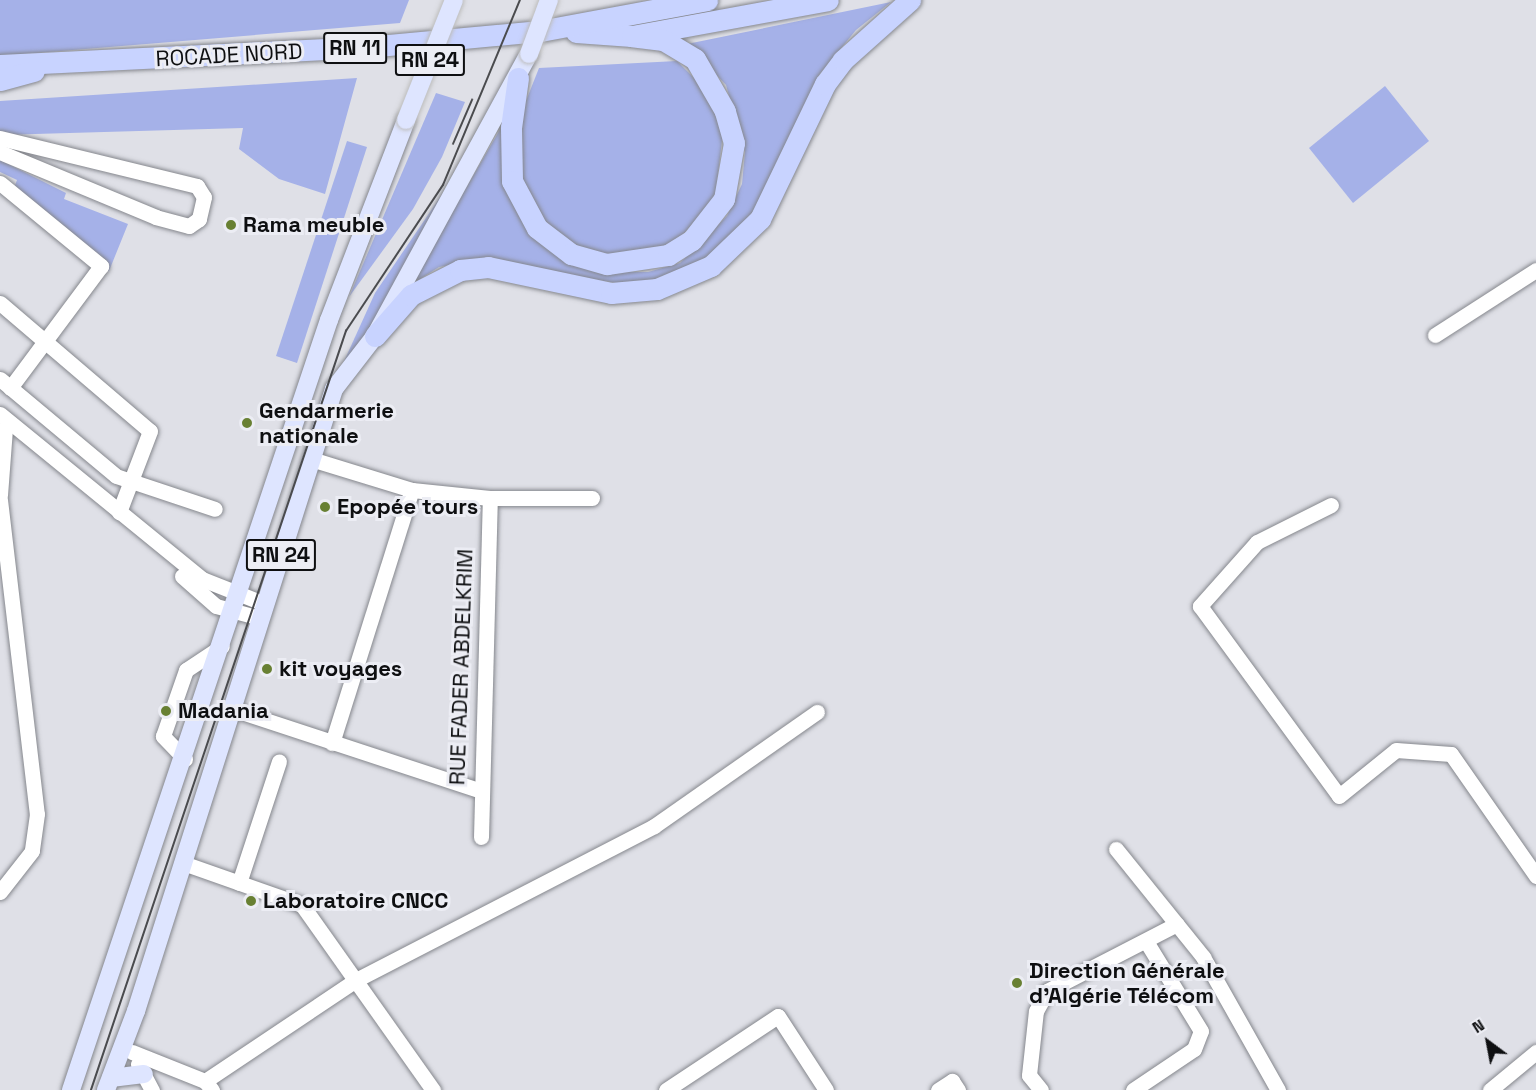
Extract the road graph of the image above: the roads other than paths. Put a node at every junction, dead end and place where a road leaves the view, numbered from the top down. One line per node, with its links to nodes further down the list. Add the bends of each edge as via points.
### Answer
1 (454, 0): 32 (main road, RN 24, bridge, via 329,320)
2 (549, 0): 10 (main road, RN 24, bridge)
3 (707, 0): 6 (highway, ROCADE NORD / RN 11)
4 (828, 0): 7 (highway)
5 (910, 0): 18 (highway, via 843,60 825,84 760,219 711,266 657,289 611,292 488,267 460,270 431,280 411,295)
6 (546, 29): 7 (highway); 9 (highway, ROCADE NORD / RN 11, via 367,48)
7 (632, 36): 10 (highway, via 663,40 695,59 725,111 734,142 730,181 719,208 692,240 668,255 607,264 571,254 537,228 512,181 511,128)
8 (0, 65): 9 (highway, ROCADE NORD / RN 11)
9 (43, 65): 11 (highway)
10 (518, 78): 18 (main road, RN 24)
11 (0, 80)
12 (0, 138): 13 (street, via 197,186 204,196 199,219 189,226 156,217)
13 (0, 152)
14 (0, 183): 19 (street, via 101,266)
15 (1536, 270): 17 (street)
16 (0, 303): 19 (street)
17 (1435, 335)
18 (375, 336): 22 (main road, RN 24, via 334,389)
19 (46, 342): 20 (street); 23 (street, via 150,431)
20 (5, 384): 23 (street)
21 (2, 422): 25 (street); 31 (street); 32 (street, via 216,606)
22 (311, 459): 24 (street); 33 (main road, RN 24)
23 (134, 485): 30 (street); 31 (street, via 121,499)
24 (412, 490): 26 (street); 37 (street)
25 (0, 495)
26 (490, 498): 27 (street); 40 (street, RUE FADER ABDELKRIM)
27 (592, 498)
28 (0, 500): 46 (street, via 37,834 32,851)
29 (1331, 505): 44 (street, via 1257,542 1200,606 1339,796 1396,750 1451,754)
30 (215, 509)
31 (119, 512): 32 (street)
32 (235, 603): 33 (street); 34 (main road, RN 24)
33 (263, 611): 35 (main road, RN 24)
34 (222, 646): 38 (main road, RN 24); 38 (street, via 186,670 163,736)
35 (232, 710): 37 (street); 43 (main road, RN 24)
36 (817, 712): 49 (street, via 654,826)
37 (332, 743): 40 (street)
38 (185, 759): 55 (main road, RN 24)
39 (279, 761): 45 (street)
40 (478, 790): 41 (street, RUE FADER ABDELKRIM)
41 (481, 837)
42 (1116, 849): 47 (street)
43 (183, 863): 45 (street); 50 (main road, RN 24)
44 (1536, 876)
45 (239, 883): 49 (street, via 302,905)
46 (0, 892)
47 (1177, 924): 48 (street); 64 (street, via 1203,957)
48 (1147, 943): 62 (street, via 1047,991 1036,1011 1029,1075); 63 (street, via 1201,1031 1194,1049)
49 (356, 980): 54 (street); 57 (street)
50 (128, 1046): 52 (street); 53 (main road, RN 24); 54 (street)
51 (1536, 1052): 65 (street)
52 (144, 1074): 53 (main road); 56 (street)
53 (108, 1084)
54 (208, 1085)
55 (71, 1090)
56 (152, 1090)
57 (433, 1090)
58 (666, 1090): 59 (street, via 778,1016)
59 (826, 1090)
60 (939, 1090): 61 (street, via 952,1081)
61 (958, 1090)
62 (1041, 1090)
63 (1133, 1090)
64 (1278, 1090)
65 (1490, 1090)

